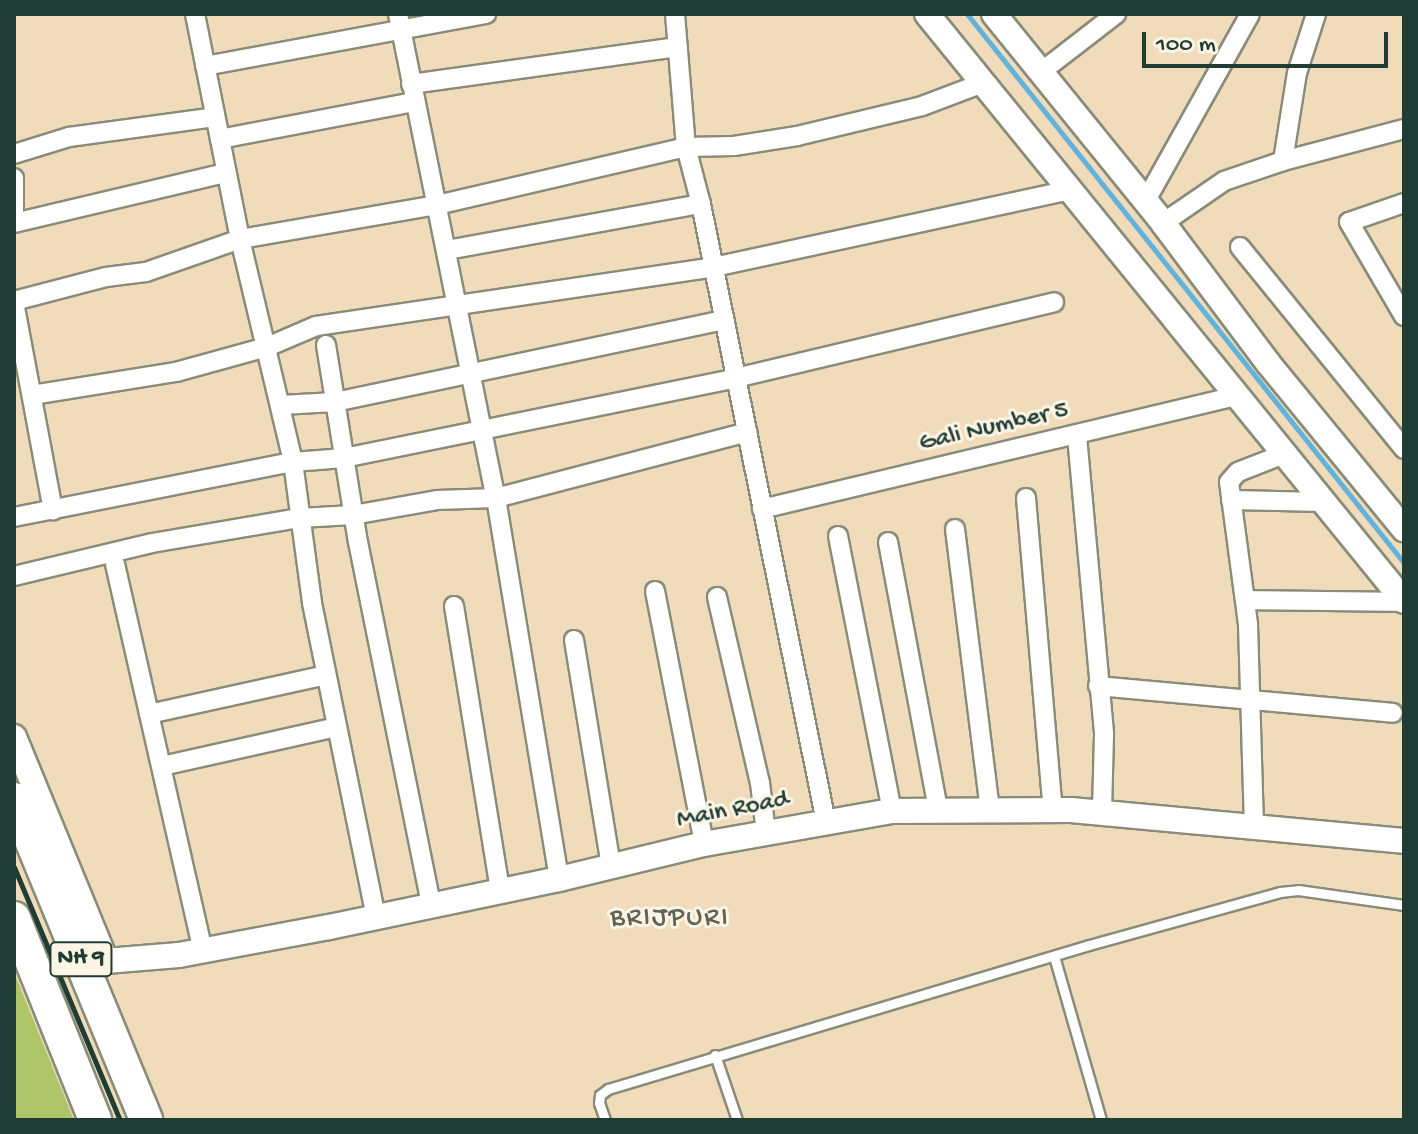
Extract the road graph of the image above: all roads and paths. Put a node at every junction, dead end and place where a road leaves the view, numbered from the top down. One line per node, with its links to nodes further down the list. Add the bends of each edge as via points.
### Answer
1 (195, 14): 11 (street)
2 (486, 14): 9 (street)
3 (675, 14): 10 (street)
4 (927, 14): 13 (street)
5 (994, 14): 12 (street)
6 (1116, 14): 12 (street)
7 (1250, 14): 24 (street)
8 (1316, 14): 20 (street, via 1297,73)
9 (399, 23): 11 (street); 14 (street)
10 (677, 47): 14 (street); 18 (street)
11 (205, 66): 15 (street)
12 (1041, 72): 24 (street)
13 (983, 83): 18 (street, via 922,106 797,136); 23 (street)
14 (412, 93): 17 (street); 27 (street)
15 (215, 117): 17 (street); 19 (street, via 69,137)
16 (1404, 129): 20 (street)
17 (220, 139): 21 (street)
18 (686, 147): 26 (street); 27 (street)
19 (14, 154)
20 (1283, 161): 30 (street, via 1210,188)
21 (226, 173): 29 (street); 31 (street)
22 (14, 178): 28 (street)
23 (1069, 190): 34 (street); 45 (street)
24 (1145, 202): 30 (street)
25 (1404, 203): 38 (street, via 1349,222)
26 (701, 204): 33 (street); 34 (street)
27 (437, 205): 31 (street); 33 (street)
28 (14, 213)
29 (14, 223)
30 (1163, 223): 65 (street, via 1268,363)
31 (240, 239): 35 (street, via 146,272); 41 (street)
32 (1240, 247): 51 (street)
33 (447, 250): 37 (street)
34 (714, 267): 37 (street); 39 (street)
35 (14, 302): 44 (street)
36 (1054, 302): 43 (street)
37 (458, 307): 41 (street, via 316,326); 42 (street)
38 (1402, 307)
39 (724, 320): 42 (street); 43 (street)
40 (326, 345): 46 (street)
41 (267, 347): 44 (street, via 176,372); 47 (street)
42 (471, 374): 46 (street); 48 (street)
43 (736, 378): 48 (street); 49 (street)
44 (32, 395): 60 (street)
45 (1237, 396): 50 (street, Gali Number 5); 52 (street)
46 (335, 402): 47 (street); 53 (street)
47 (281, 405): 54 (street)
48 (482, 430): 53 (street); 55 (street)
49 (747, 432): 55 (street); 59 (street)
50 (1077, 436): 59 (street, Gali Number 5); 77 (street)
51 (1404, 449)
52 (1284, 454): 57 (street, via 1232,476); 58 (street)
53 (344, 458): 54 (street); 61 (street)
54 (293, 462): 60 (street); 63 (street)
55 (496, 498): 61 (street, via 437,500); 96 (street)
56 (1026, 498): 87 (street)
57 (1231, 500): 58 (street); 72 (street)
58 (1324, 502): 73 (street)
59 (762, 509): 90 (street)
60 (53, 510): 62 (street)
61 (353, 515): 63 (street); 98 (street)
62 (14, 517)
63 (300, 518): 69 (street, via 152,543); 76 (street)
64 (955, 529): 85 (street)
65 (1404, 529)
66 (838, 536): 88 (street)
67 (888, 542): 86 (street)
68 (115, 564): 80 (street)
69 (14, 576)
70 (655, 591): 94 (street)
71 (717, 597): 92 (street, via 760,783)
72 (1246, 600): 73 (street); 78 (street)
73 (1404, 601)
74 (454, 606): 97 (street)
75 (574, 640): 95 (street)
76 (326, 675): 80 (street); 81 (street)
77 (1098, 686): 78 (street); 89 (street, via 1104,735)
78 (1249, 700): 79 (street); 91 (street)
79 (1393, 713)
80 (149, 714): 83 (street)
81 (337, 727): 83 (street); 100 (street)
82 (14, 737): 104 (street)
83 (162, 766): 102 (street)
84 (14, 799): 104 (highway, NH 9)
85 (990, 809): 86 (street, Main Road); 87 (street, Main Road)
86 (938, 810): 88 (street, Main Road)
87 (1053, 810): 89 (street, Main Road)
88 (892, 811): 90 (street, Main Road)
89 (1102, 813): 91 (street, Main Road)
90 (826, 822): 92 (street, Main Road)
91 (1254, 827): 93 (street, Main Road)
92 (766, 833): 94 (street, Main Road)
93 (1404, 841)
94 (704, 844): 95 (street, Main Road)
95 (611, 867): 96 (street, Main Road)
96 (559, 879): 97 (street, Main Road)
97 (500, 890): 98 (street, Main Road)
98 (431, 905): 100 (street, Main Road)
99 (1404, 905): 103 (lane, via 1289,890)
100 (376, 917): 102 (street, Main Road)
101 (14, 918): 106 (highway, NH 9)
102 (203, 950): 104 (street, Main Road)
103 (1054, 956): 105 (lane); 110 (lane)
104 (94, 962): 107 (highway, NH 9)
105 (715, 1055): 108 (lane, via 608,1089 599,1103); 109 (lane)
106 (95, 1120)
107 (146, 1120)
108 (605, 1120)
109 (737, 1120)
110 (1101, 1120)

